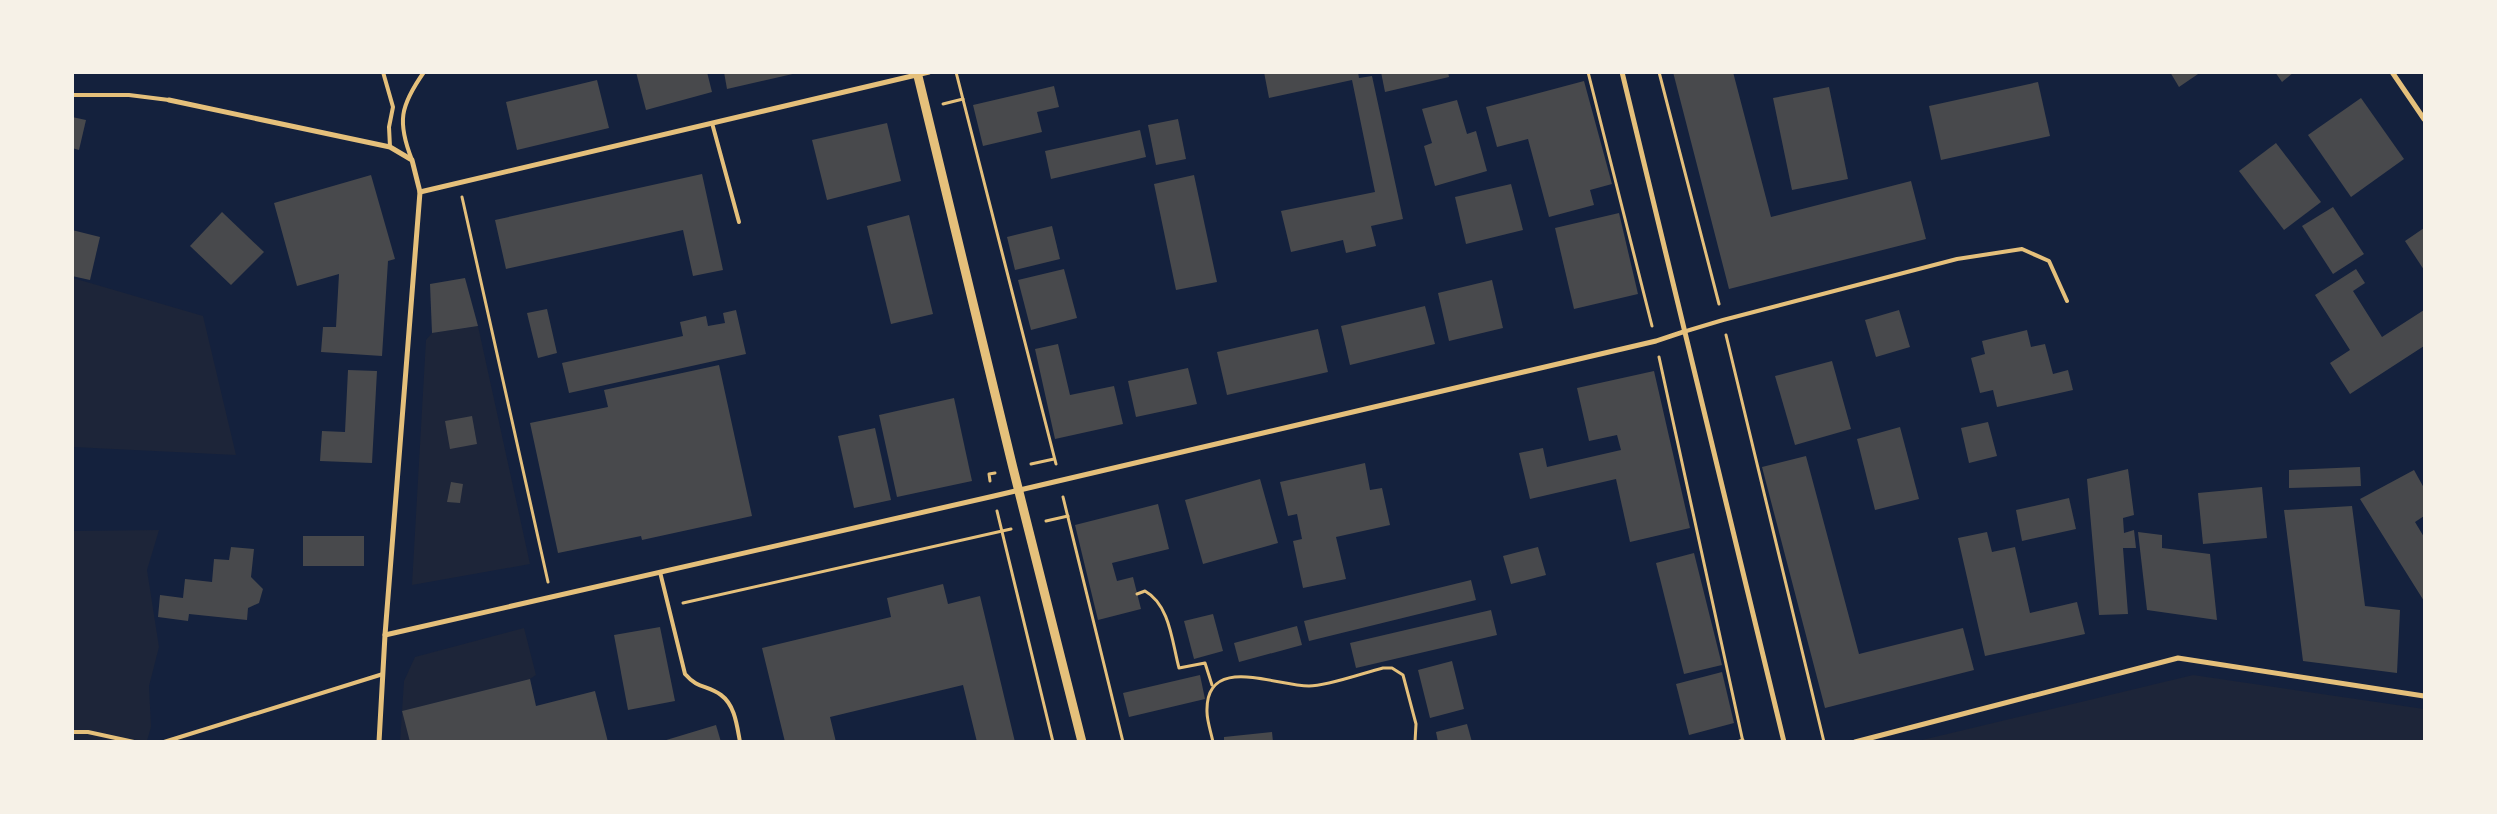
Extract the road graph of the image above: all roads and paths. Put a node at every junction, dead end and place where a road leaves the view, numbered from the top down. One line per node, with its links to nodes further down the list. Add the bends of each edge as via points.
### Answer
1 (382, 72): 14 (lane, via 393,107)
2 (424, 72): 15 (lane, via 409,95 402,123)
3 (929, 72): 9 (street)
4 (956, 72): 23 (path)
5 (1588, 72): 22 (path)
6 (1622, 72): 21 (street)
7 (1659, 72): 20 (path)
8 (2392, 72): 12 (street)
9 (917, 74): 13 (street); 24 (street)
10 (72, 94): 11 (lane, via 129,95)
11 (169, 100): 14 (street)
12 (2424, 119)
13 (712, 123): 16 (street); 18 (lane)
14 (390, 147): 15 (street)
15 (412, 160): 17 (street)
16 (459, 182): 17 (street); 32 (path)
17 (420, 192): 33 (street)
18 (739, 222)
19 (2067, 301): 20 (lane, via 2049,261 2022,249 1957,259)
20 (1722, 320): 21 (lane); 50 (path)
21 (1683, 332): 22 (street); 49 (street)
22 (1656, 340): 23 (street); 38 (path)
23 (1059, 480): 24 (street); 26 (path)
24 (1018, 490): 25 (street); 27 (street)
25 (994, 496): 28 (path); 29 (street)
26 (1068, 516): 27 (path); 45 (path)
27 (1027, 525): 28 (path); 44 (street)
28 (1002, 531): 29 (path, via 684,604); 43 (path)
29 (675, 569): 30 (street)
30 (660, 572): 32 (street); 42 (lane, via 685,674 694,684 722,696 735,714)
31 (1137, 594): 35 (path, via 1144,591 1150,594 1163,608 1179,668 1205,663)
32 (551, 597): 33 (street)
33 (385, 635): 34 (street)
34 (383, 674): 40 (lane); 41 (street)
35 (1212, 686): 46 (path, via 1207,714); 47 (path, via 1218,680 1244,676 1311,686 1392,668 1401,672 1405,680 1416,724)
36 (2424, 696): 51 (street, via 2178,658)
37 (72, 732): 39 (lane, via 88,732)
38 (1743, 741): 48 (path)
39 (134, 742)
40 (164, 742)
41 (379, 742)
42 (740, 742)
43 (1053, 742)
44 (1082, 742)
45 (1123, 742)
46 (1213, 742)
47 (1415, 742)
48 (1737, 742)
49 (1784, 742)
50 (1824, 742)
51 (1855, 742)

